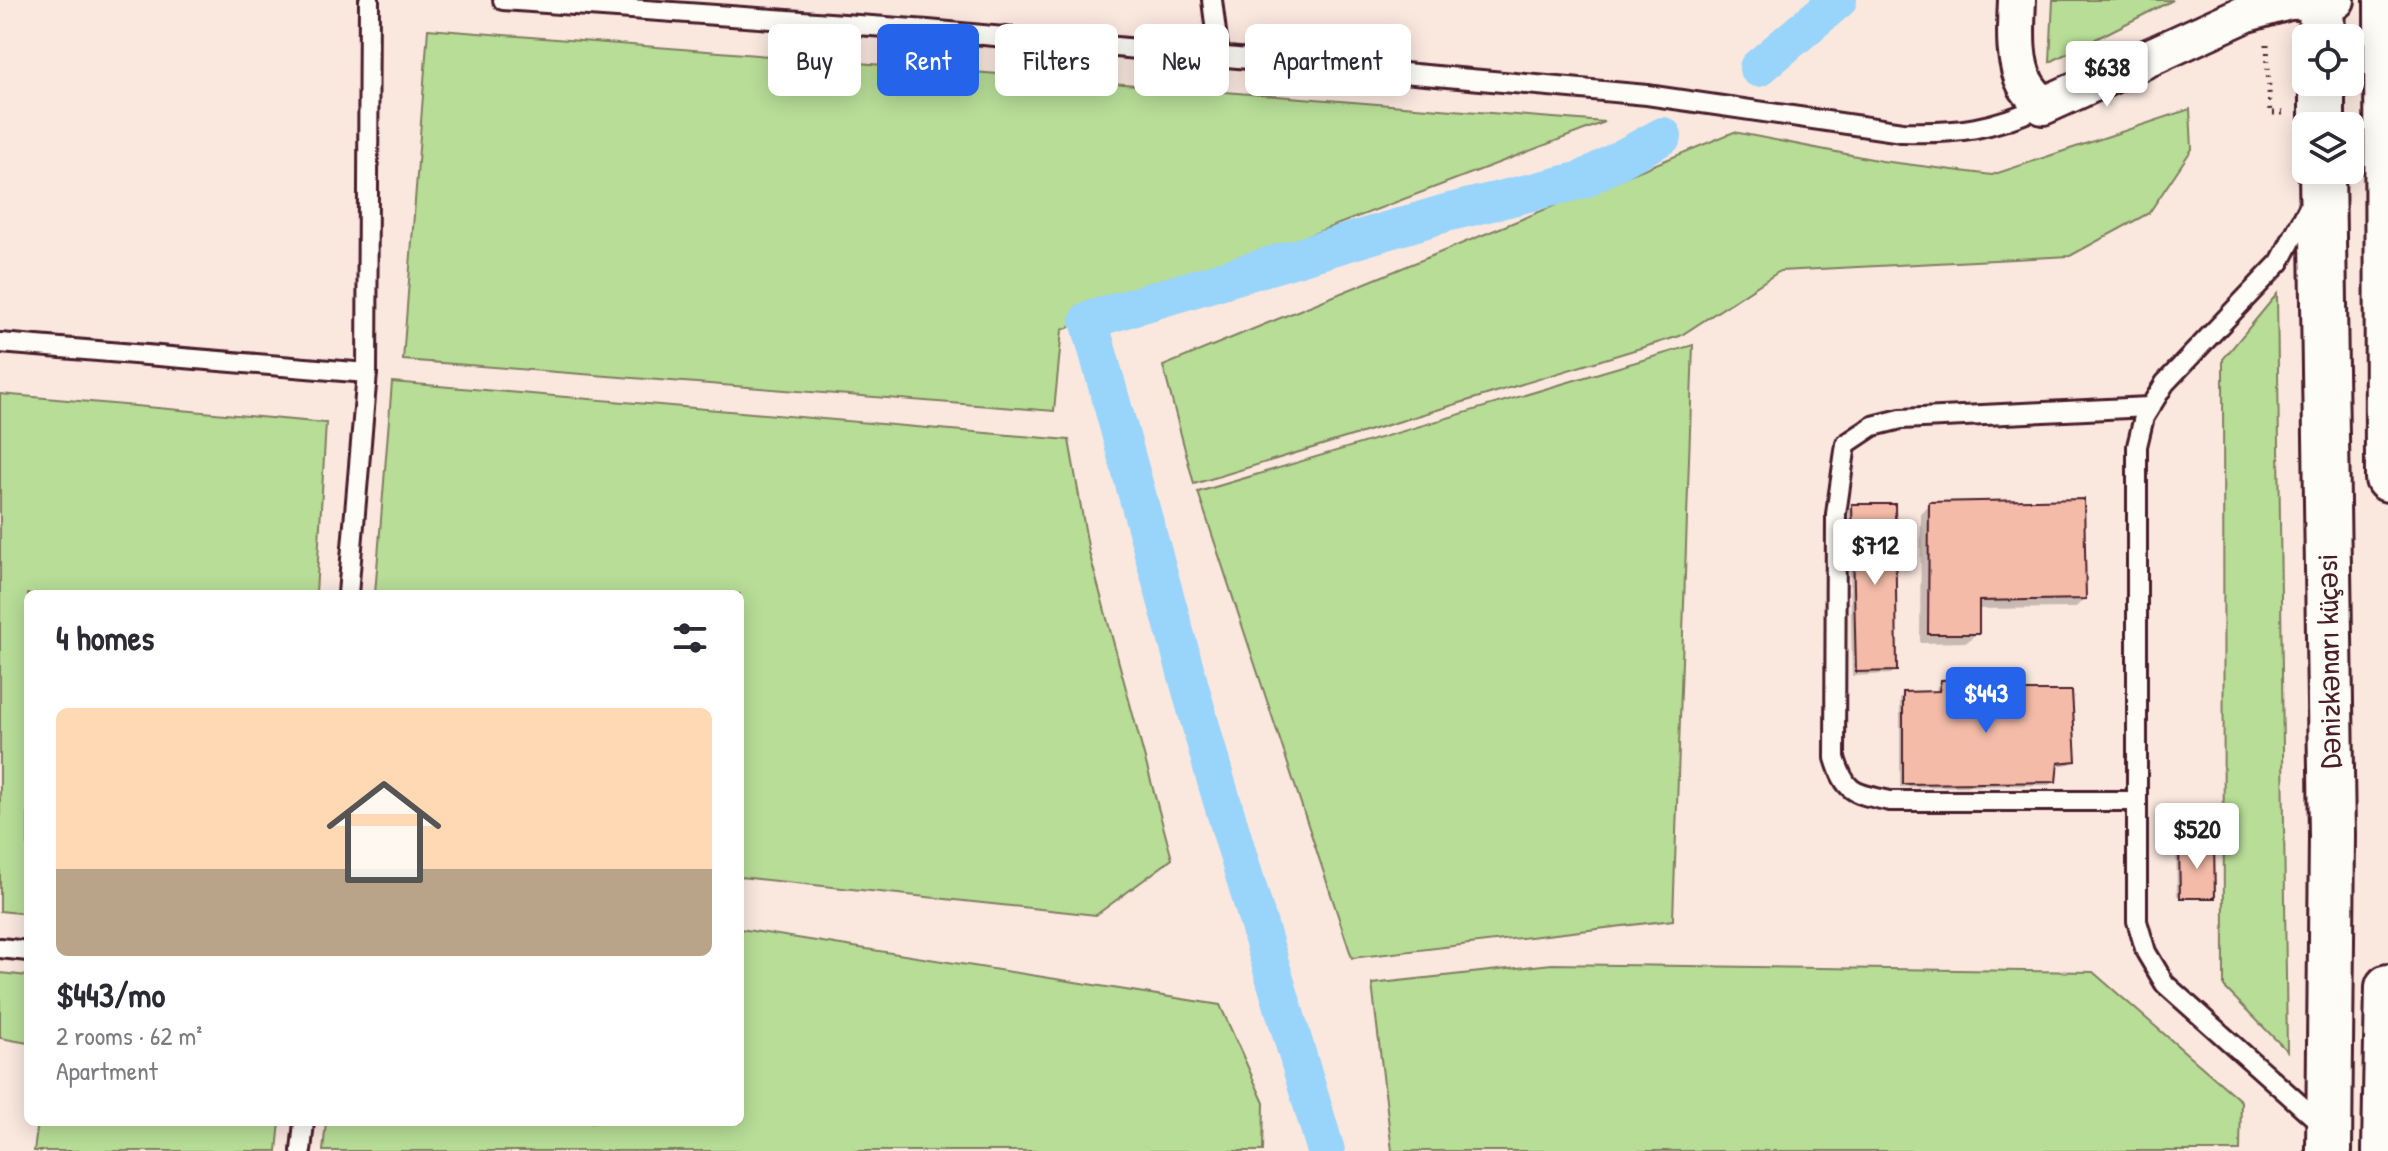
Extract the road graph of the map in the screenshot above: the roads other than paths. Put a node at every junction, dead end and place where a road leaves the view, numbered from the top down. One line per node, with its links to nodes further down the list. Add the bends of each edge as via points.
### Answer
1 (369, 0): 18 (lane)
2 (503, 0): 10 (lane)
3 (1212, 0): 8 (lane)
4 (2017, 0): 12 (street, via 2019,62 2026,84)
5 (2321, 0): 6 (street); 9 (highway); 12 (street, via 2289,1 2247,13)
6 (2336, 0)
7 (2387, 0): 13 (highway)
8 (1215, 24)
9 (2322, 24)
10 (1134, 48)
11 (1229, 57): 12 (lane, via 1647,95 1902,132 1976,130)
12 (2043, 106)
13 (2387, 137): 16 (highway)
14 (2318, 184): 19 (lane, via 2280,262 2165,383)
15 (2322, 184): 27 (highway, Dənizkənarı küçəsi, via 2332,835)
16 (2387, 230): 20 (highway)
17 (0, 343): 18 (lane)
18 (367, 373): 21 (lane)
19 (2149, 407): 22 (lane, via 2137,446); 22 (lane, via 1901,419 1873,426 1846,444 1836,514 1835,758 1842,782 1859,794 1890,801)
20 (2388, 479)
21 (348, 590)
22 (2137, 801): 27 (lane, via 2137,921 2146,952 2165,984)
23 (0, 948): 24 (lane)
24 (24, 951)
25 (2388, 987): 29 (highway)
26 (304, 1126): 28 (lane)
27 (2330, 1142)
28 (301, 1151)
29 (2385, 1151)

